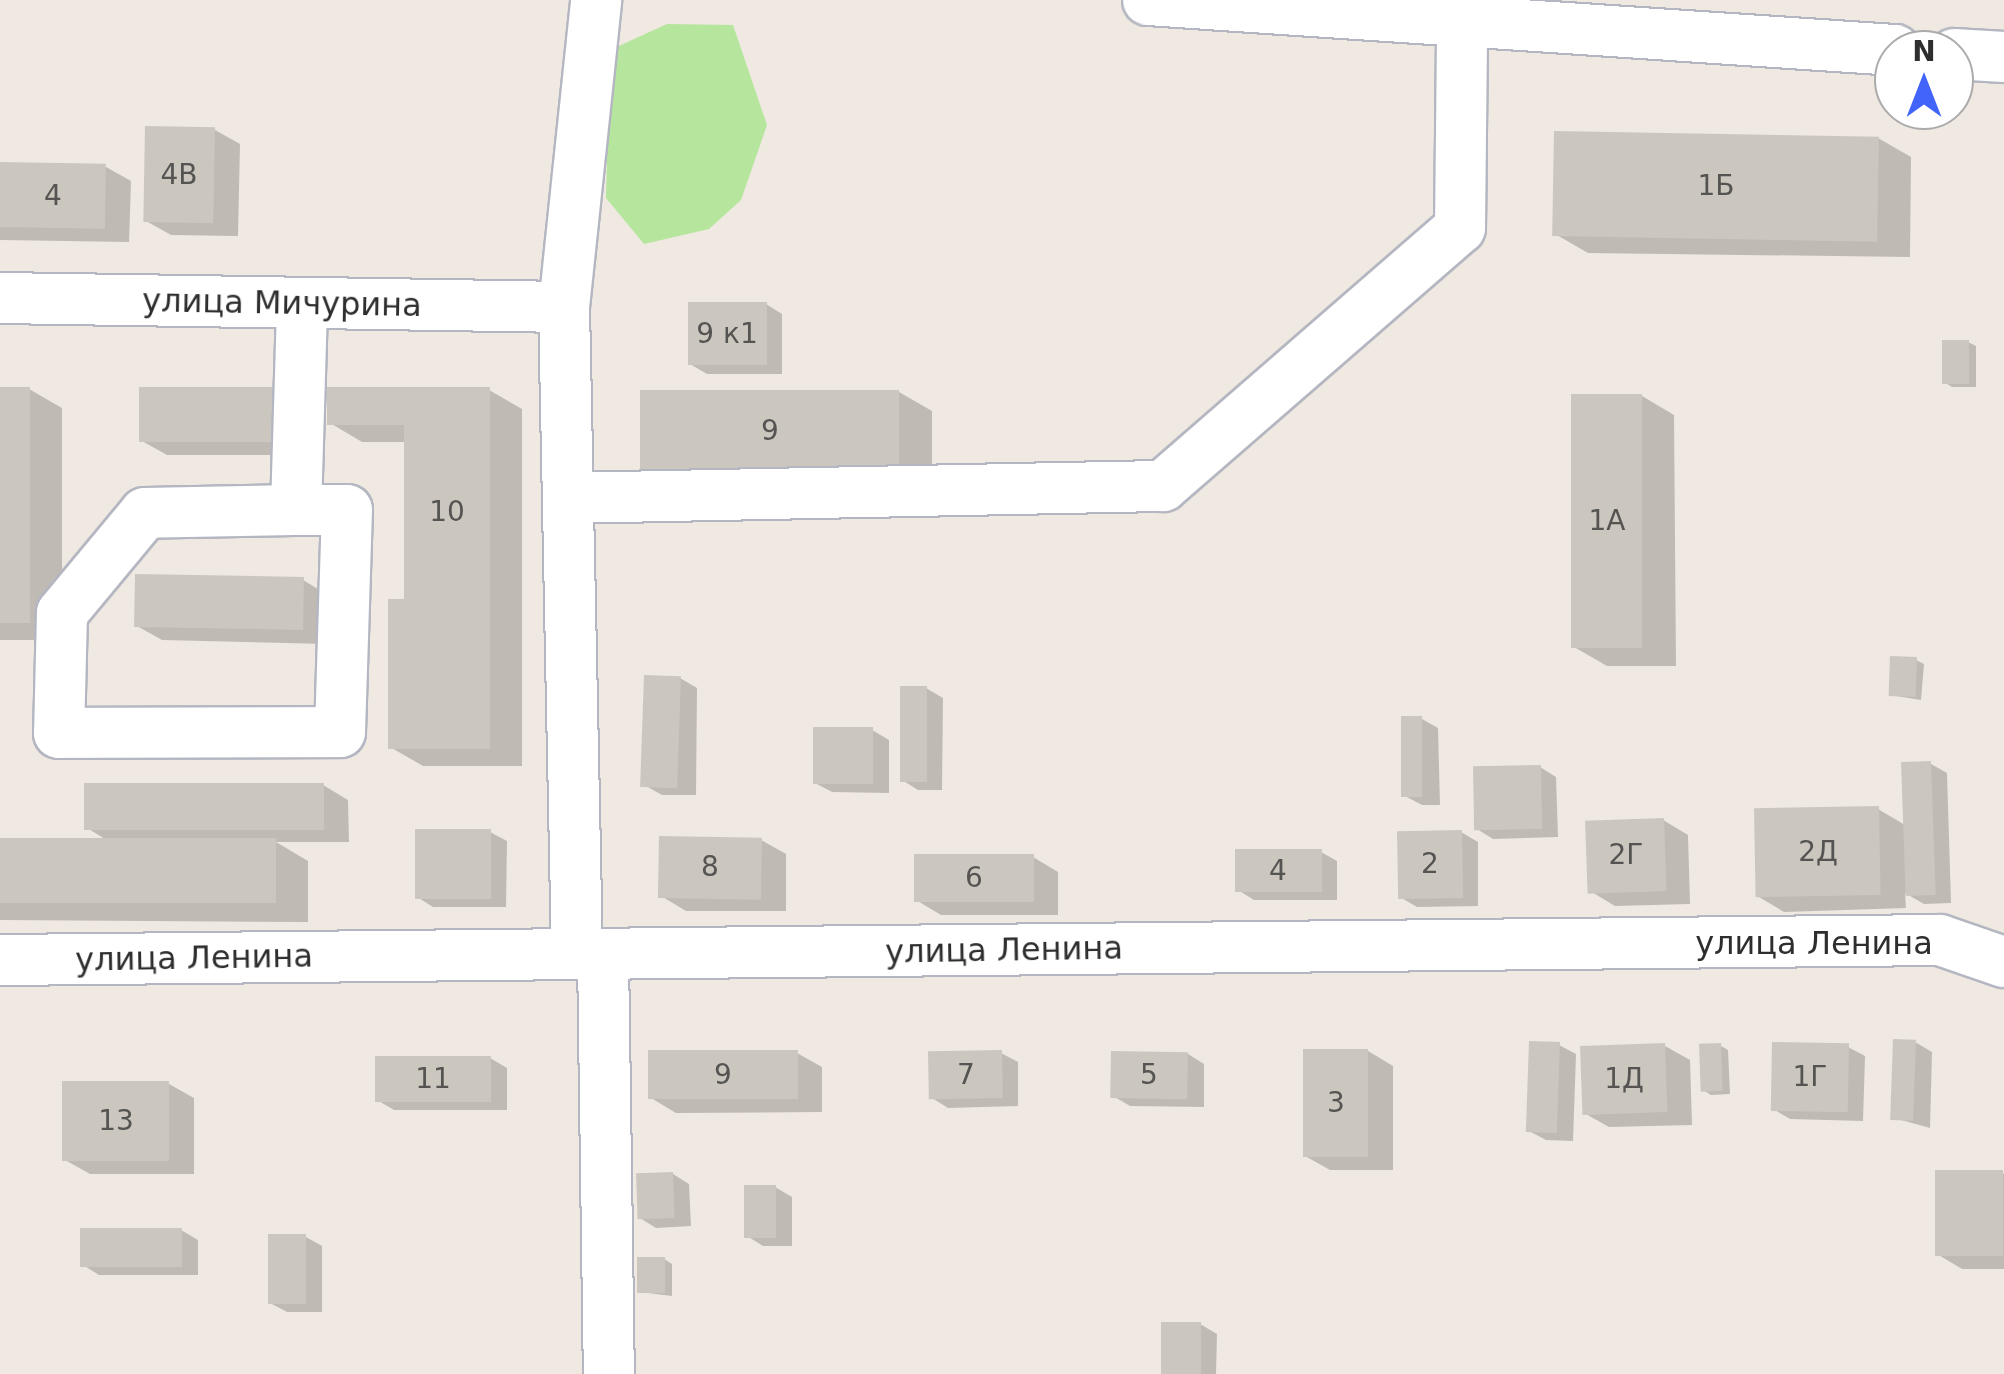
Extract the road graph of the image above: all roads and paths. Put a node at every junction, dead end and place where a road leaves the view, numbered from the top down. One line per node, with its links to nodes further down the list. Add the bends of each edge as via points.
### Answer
1 (596, 0): 9 (street)
2 (1148, 0): 3 (street)
3 (1462, 21): 4 (street); 10 (street, via 1460,228 1163,486)
4 (1874, 49)
5 (1974, 55): 6 (street)
6 (2004, 57)
7 (0, 298): 8 (street, улица Мичурина)
8 (302, 303): 9 (street, улица Мичурина); 11 (street)
9 (564, 307): 10 (street)
10 (568, 498): 12 (street)
11 (296, 510): 11 (street, via 346,510 340,732 58,734 62,613 145,513)
12 (590, 954): 13 (street, улица Ленина); 14 (street, улица Ленина, via 1940,940); 15 (street)
13 (0, 960)
14 (2004, 962)
15 (610, 1374)

